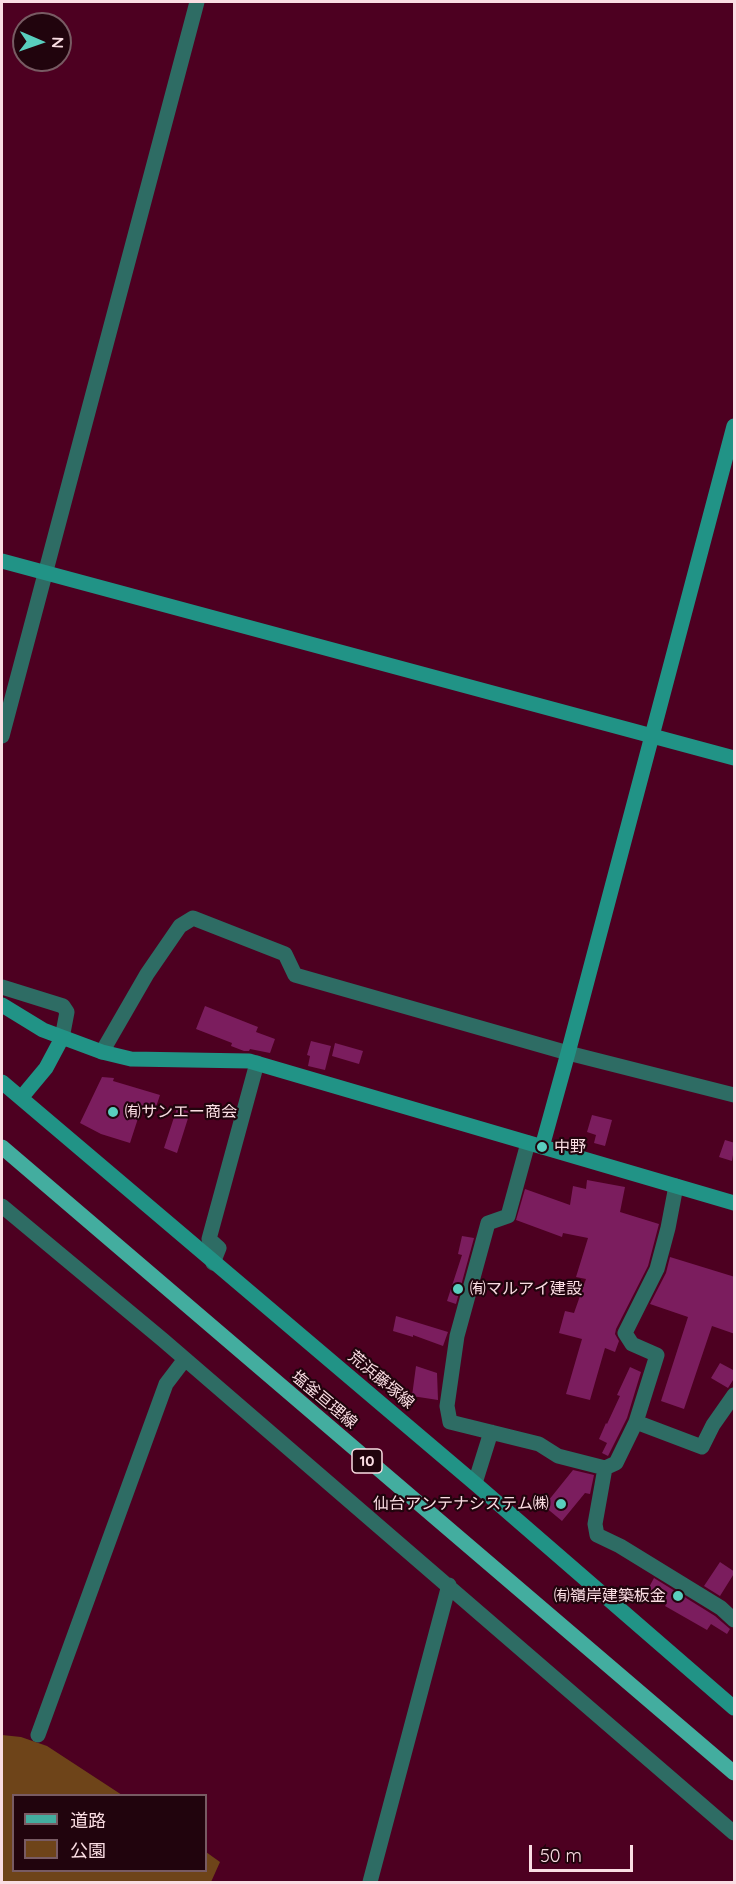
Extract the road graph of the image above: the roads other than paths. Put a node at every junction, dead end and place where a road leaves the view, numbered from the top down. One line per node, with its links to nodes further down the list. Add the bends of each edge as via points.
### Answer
1 (197, 2): 4 (street)
2 (735, 426): 6 (street)
3 (2, 561): 4 (street)
4 (46, 573): 5 (street); 6 (street)
5 (2, 736)
6 (651, 736): 7 (street); 12 (street)
7 (735, 758)
8 (2, 987): 10 (street, via 63,1006 67,1011)
9 (2, 1005): 10 (street)
10 (62, 1038): 11 (street); 16 (street)
11 (102, 1052): 12 (street, via 147,974 180,926 193,918 285,954 295,975); 13 (street, via 131,1059)
12 (568, 1053): 15 (street); 17 (street)
13 (257, 1063): 17 (street); 22 (street, via 209,1239 219,1248)
14 (2, 1082): 16 (street, 荒浜藤塚線)
15 (735, 1095)
16 (21, 1098): 22 (street, 荒浜藤塚線)
17 (535, 1145): 19 (street); 26 (street, via 508,1216 488,1223 457,1336 447,1406 450,1422)
18 (2, 1147): 33 (main road, 塩釜亘理線 / 10)
19 (676, 1186): 20 (street); 25 (street, via 657,1269 625,1333 632,1344 657,1355)
20 (735, 1203)
21 (2, 1206): 23 (street)
22 (213, 1263): 28 (street, 荒浜藤塚線)
23 (186, 1359): 29 (street); 32 (street, via 166,1384)
24 (735, 1395): 25 (street, via 712,1425 702,1447)
25 (636, 1422): 27 (street, via 616,1463)
26 (491, 1432): 27 (street, via 539,1444 558,1456); 28 (street)
27 (605, 1468): 30 (street, via 595,1524 597,1535)
28 (475, 1483): 31 (street, 荒浜藤塚線)
29 (449, 1585): 34 (street); 35 (street)
30 (735, 1620)
31 (735, 1708)
32 (39, 1735)
33 (735, 1773)
34 (735, 1833)
35 (370, 1882)

